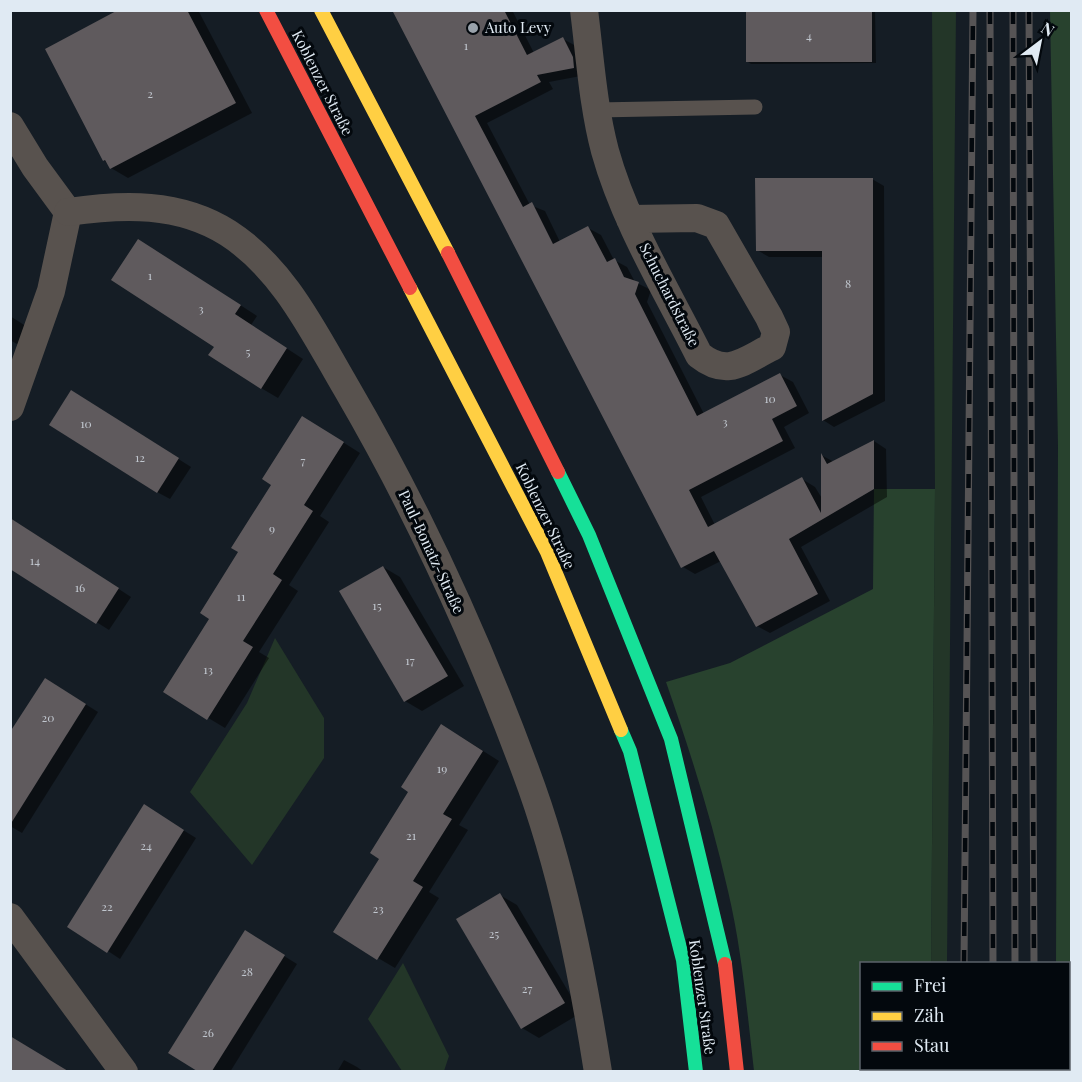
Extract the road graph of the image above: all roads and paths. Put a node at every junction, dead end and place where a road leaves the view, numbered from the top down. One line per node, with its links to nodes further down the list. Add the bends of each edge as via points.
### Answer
1 (266, 10): 13 (main road, Koblenzer Straße, via 547,552 630,751 682,960)
2 (321, 10): 14 (main road, Koblenzer Straße, via 389,136 589,535 671,739 724,951)
3 (584, 10): 5 (street, Schuchardstraße)
4 (755, 107): 5 (lane)
5 (597, 110): 8 (street, Schuchardstraße, via 606,152)
6 (10, 126): 7 (street, via 34,167)
7 (68, 212): 9 (street, via 51,291); 12 (street, Paul-Bonatz-Straße, via 110,206 167,208 227,232 254,253 306,319 388,459 445,578 527,773 582,974)
8 (630, 219): 8 (street, Schuchardstraße, via 699,355 711,364 729,368 771,347 776,332 770,317 716,225 697,218)
9 (10, 407)
10 (10, 917): 11 (street)
11 (124, 1071)
12 (598, 1071)
13 (696, 1071)
14 (737, 1071)

